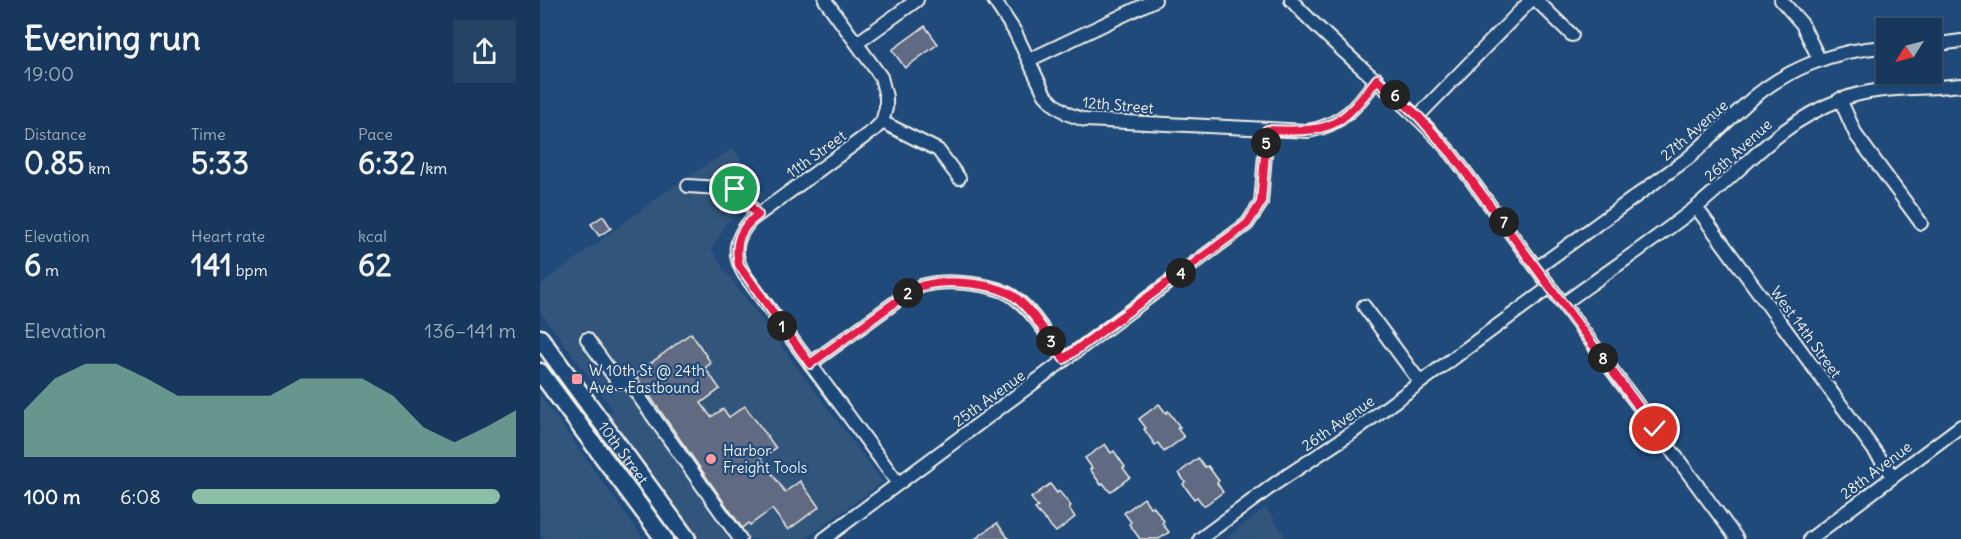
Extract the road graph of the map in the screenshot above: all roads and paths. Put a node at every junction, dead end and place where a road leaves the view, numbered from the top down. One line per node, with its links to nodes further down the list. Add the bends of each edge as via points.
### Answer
1 (825, 0): 10 (street)
2 (917, 0): 10 (street)
3 (994, 0): 14 (street, 12th Street)
4 (1155, 0): 14 (street)
5 (1291, 0): 15 (street)
6 (1534, 0): 8 (street); 18 (street)
7 (1781, 0): 13 (street, via 1802,24)
8 (1572, 35)
9 (1961, 41): 11 (street)
10 (857, 43): 19 (street, via 881,77 886,97)
11 (1942, 44)
12 (1876, 48): 13 (street, 27th Avenue)
13 (1819, 59): 26 (street, 27th Avenue, via 1777,81 1750,101 1687,159)
14 (1029, 60): 20 (street, 12th Street, via 1045,96 1068,114 1085,120)
15 (1377, 79): 18 (street); 20 (street, via 1360,102 1331,126 1308,131)
16 (1961, 85): 17 (street, 26th Avenue, via 1887,90)
17 (1840, 99): 23 (street, 26th Avenue, via 1783,130); 25 (street, via 1856,135)
18 (1418, 116): 26 (street, via 1459,162)
19 (882, 122): 21 (street, via 938,150); 24 (street, 11th Street)
20 (1267, 130): 34 (street, 25th Avenue, via 1261,203 1247,224)
21 (959, 178)
22 (688, 186): 24 (street, via 735,189)
23 (1696, 207): 28 (street, 26th Avenue); 41 (street, West 14th Street)
24 (758, 215): 35 (street, 11th Street, via 741,231 736,253 739,265)
25 (1921, 223)
26 (1537, 268): 27 (street)
27 (1550, 287): 28 (street); 38 (street, 26th Avenue, via 1435,376)
28 (1563, 304): 48 (street)
29 (1364, 306): 38 (street)
30 (540, 338): 33 (main road, 10th Street)
31 (587, 339): 37 (street)
32 (540, 346): 33 (main road)
33 (554, 357): 44 (main road, 10th Street)
34 (1064, 359): 35 (street, via 1014,296 991,287 956,284 925,285 908,293); 42 (street, 25th Avenue)
35 (810, 364): 42 (street, 11th Street)
36 (540, 372): 43 (main road, 10th Street)
37 (618, 382): 39 (street); 45 (street, via 628,381)
38 (1420, 382): 47 (street, 26th Avenue, via 1297,475)
39 (612, 394)
40 (1961, 426): 41 (street, 28th Avenue)
41 (1893, 476): 49 (street, 28th Avenue)
42 (898, 483): 46 (street, 25th Avenue)
43 (664, 539)
44 (687, 539)
45 (740, 539)
46 (824, 539)
47 (1200, 539)
48 (1737, 539)
49 (1810, 539)

